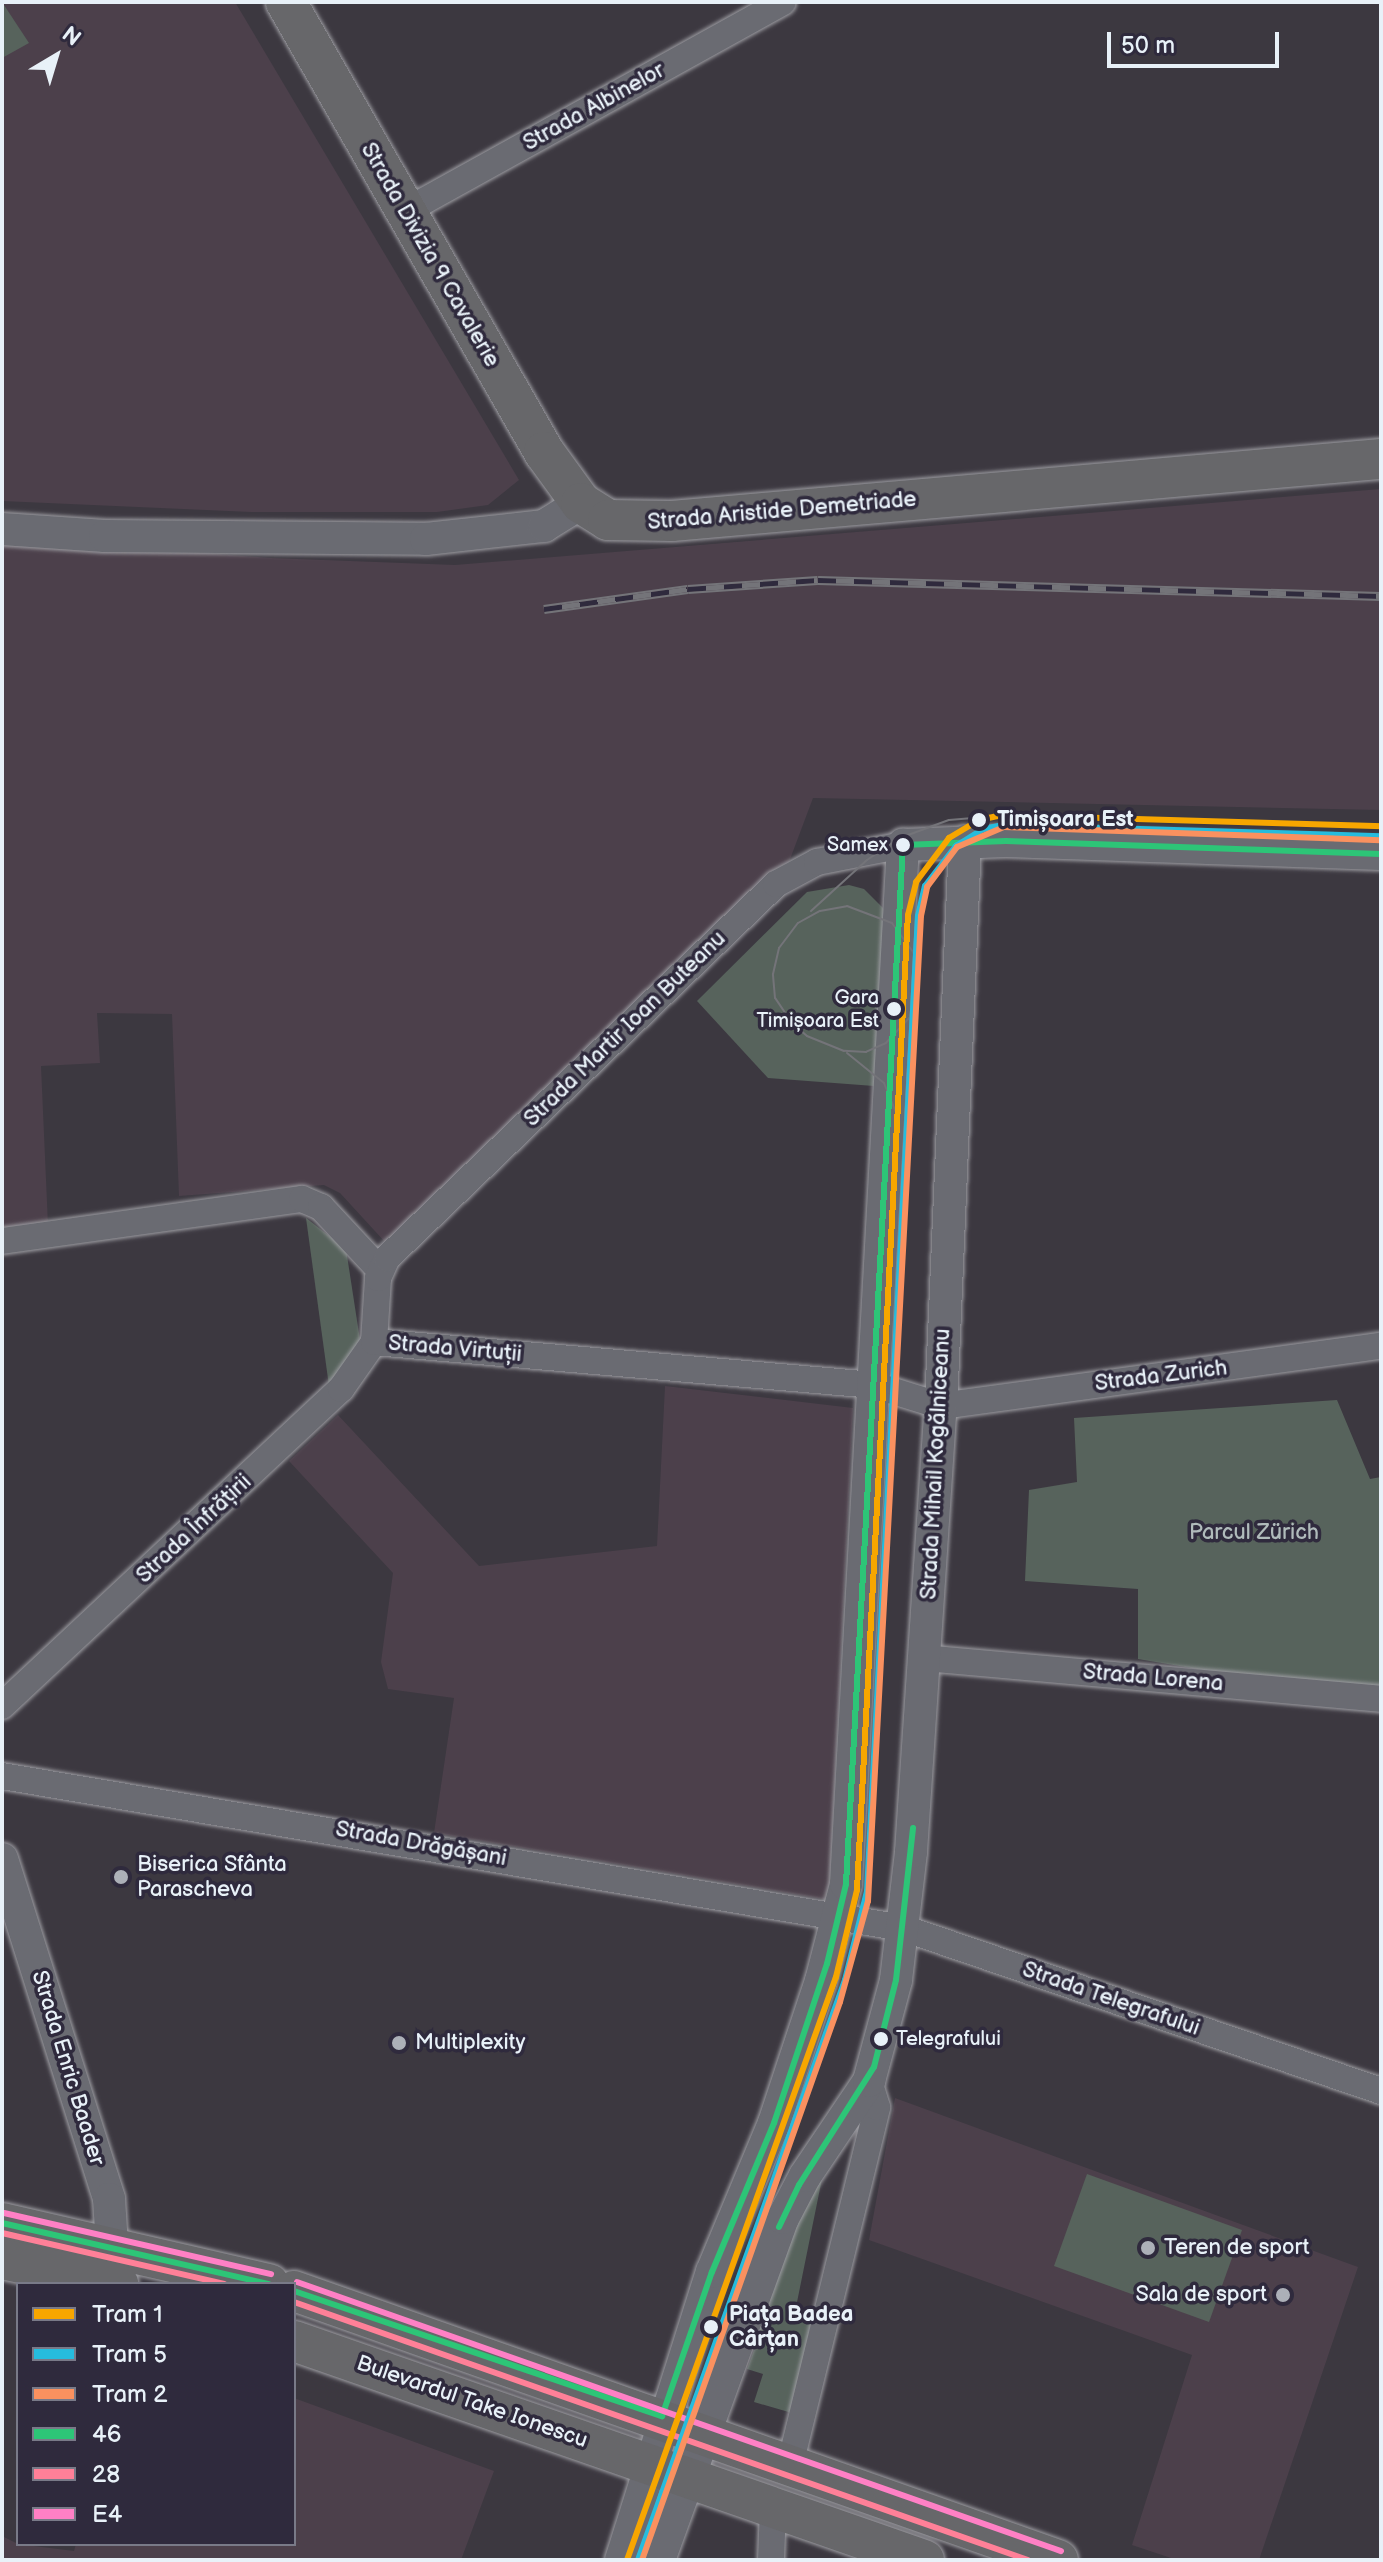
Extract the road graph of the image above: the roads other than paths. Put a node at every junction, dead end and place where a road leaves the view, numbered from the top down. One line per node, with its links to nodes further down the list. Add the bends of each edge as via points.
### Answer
1 (286, 2): 3 (main road, Strada Divizia 9 Cavalerie)
2 (783, 2): 3 (street, Strada Albinelor)
3 (404, 212): 5 (main road, Strada Divizia 9 Cavalerie, via 544,452)
4 (1381, 459): 5 (main road, Strada Aristide Demetriade, via 672,521 608,520)
5 (581, 503): 6 (street, via 544,526 426,539 105,536)
6 (2, 529)
7 (965, 842): 8 (street); 9 (street); 15 (street, Strada Mihail Kogălniceanu)
8 (903, 845): 11 (street, Strada Martir Ioan Buteanu, via 817,862 786,876); 14 (street)
9 (1381, 854)
10 (2, 1241): 11 (street, via 302,1199 321,1207)
11 (380, 1270): 12 (street, Strada Virtuții)
12 (374, 1342): 14 (street, Strada Virtuții); 18 (street, Strada Înfrățirii, via 361,1367 303,1427)
13 (1381, 1346): 15 (street, Strada Zurich)
14 (874, 1385): 15 (street, Strada Virtuții); 21 (street, via 848,1867)
15 (941, 1406): 16 (street, Strada Mihail Kogălniceanu)
16 (924, 1658): 17 (street, Strada Lorena); 22 (street, Strada Mihail Kogălniceanu)
17 (1381, 1699)
18 (2, 1706)
19 (2, 1776): 21 (street, Strada Drăgășani)
20 (2, 1859): 27 (street, Strada Enric Baader, via 109,2199)
21 (839, 1916): 22 (street, Strada Telegrafului); 31 (street, via 774,2123 712,2272)
22 (903, 1928): 23 (street, Strada Mihail Kogălniceanu, via 888,2018); 24 (street, Strada Telegrafului)
23 (869, 2081): 32 (street, Strada Mihail Kogălniceanu, via 787,2207); 34 (street, Strada Mihail Kogălniceanu, via 877,2107)
24 (1381, 2091)
25 (2, 2223): 27 (main road)
26 (2, 2259): 27 (main road)
27 (111, 2270): 28 (main road)
28 (246, 2282)
29 (296, 2292): 31 (main road)
30 (296, 2342): 33 (main road, Bulevardul Take Ionescu)
31 (662, 2416): 32 (main road); 33 (street)
32 (704, 2434): 34 (main road); 35 (street, Strada Mihail Kogălniceanu)
33 (651, 2463): 35 (main road, Bulevardul Take Ionescu); 37 (street)
34 (790, 2465): 41 (main road)
35 (689, 2476): 36 (main road, Bulevardul Take Ionescu); 38 (street)
36 (773, 2507): 39 (street); 40 (main road, Bulevardul Take Ionescu)
37 (621, 2560)
38 (659, 2560)
39 (771, 2560)
40 (924, 2560)
41 (1058, 2560)

